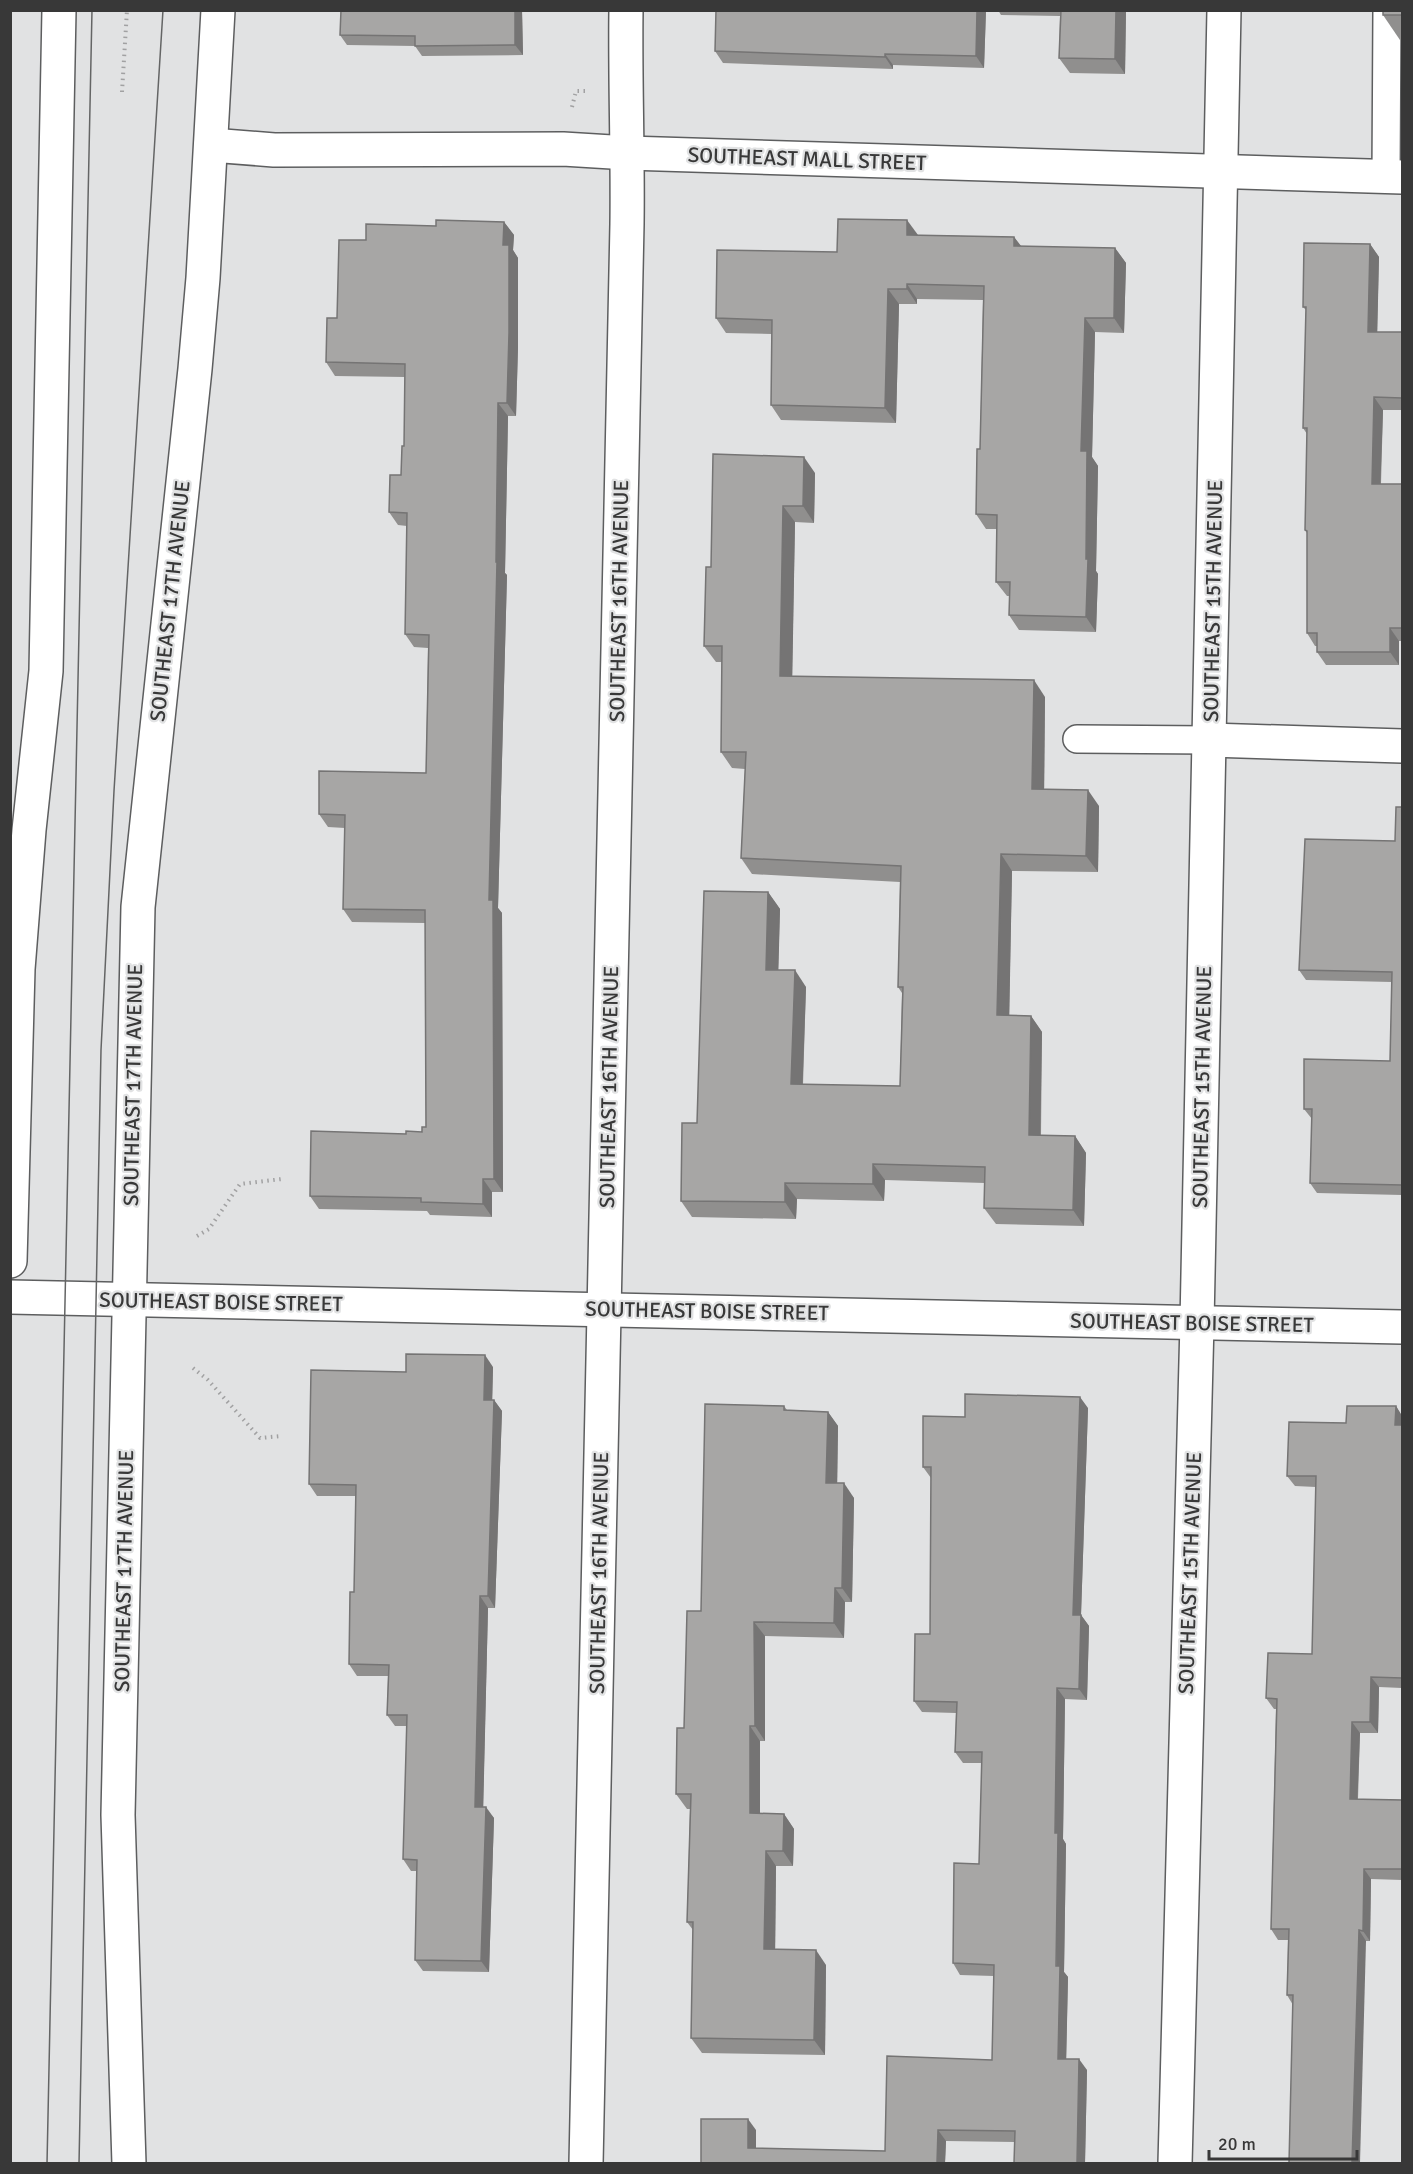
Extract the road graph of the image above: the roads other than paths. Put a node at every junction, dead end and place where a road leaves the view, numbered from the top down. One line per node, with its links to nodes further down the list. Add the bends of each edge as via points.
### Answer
1 (58, 10): 13 (street, via 46,671 18,969)
2 (218, 10): 6 (street, SOUTHEAST 17TH AVENUE)
3 (626, 10): 7 (street, SOUTHEAST 16TH AVENUE)
4 (1224, 10): 8 (street, SOUTHEAST 15TH AVENUE)
5 (1387, 10): 9 (lane)
6 (211, 145): 7 (street, SOUTHEAST MALL STREET, via 274,150 563,149); 15 (street, SOUTHEAST 17TH AVENUE, via 195,369 138,907)
7 (628, 153): 8 (street, SOUTHEAST MALL STREET); 16 (street, SOUTHEAST 16TH AVENUE)
8 (1222, 173): 9 (street, SOUTHEAST MALL STREET); 11 (street, SOUTHEAST 15TH AVENUE)
9 (1394, 177)
10 (1077, 739): 11 (lane)
11 (1210, 740): 12 (street); 17 (street, SOUTHEAST 15TH AVENUE)
12 (1402, 746)
13 (10, 1261)
14 (10, 1297): 15 (street, SOUTHEAST BOISE STREET)
15 (128, 1300): 16 (street, SOUTHEAST BOISE STREET); 19 (street, SOUTHEAST 17TH AVENUE, via 118,1815)
16 (604, 1309): 17 (street, SOUTHEAST BOISE STREET); 20 (street, SOUTHEAST 16TH AVENUE)
17 (1197, 1323): 18 (street, SOUTHEAST BOISE STREET); 21 (street, SOUTHEAST 15TH AVENUE)
18 (1402, 1327)
19 (129, 2163)
20 (586, 2163)
21 (1174, 2163)

